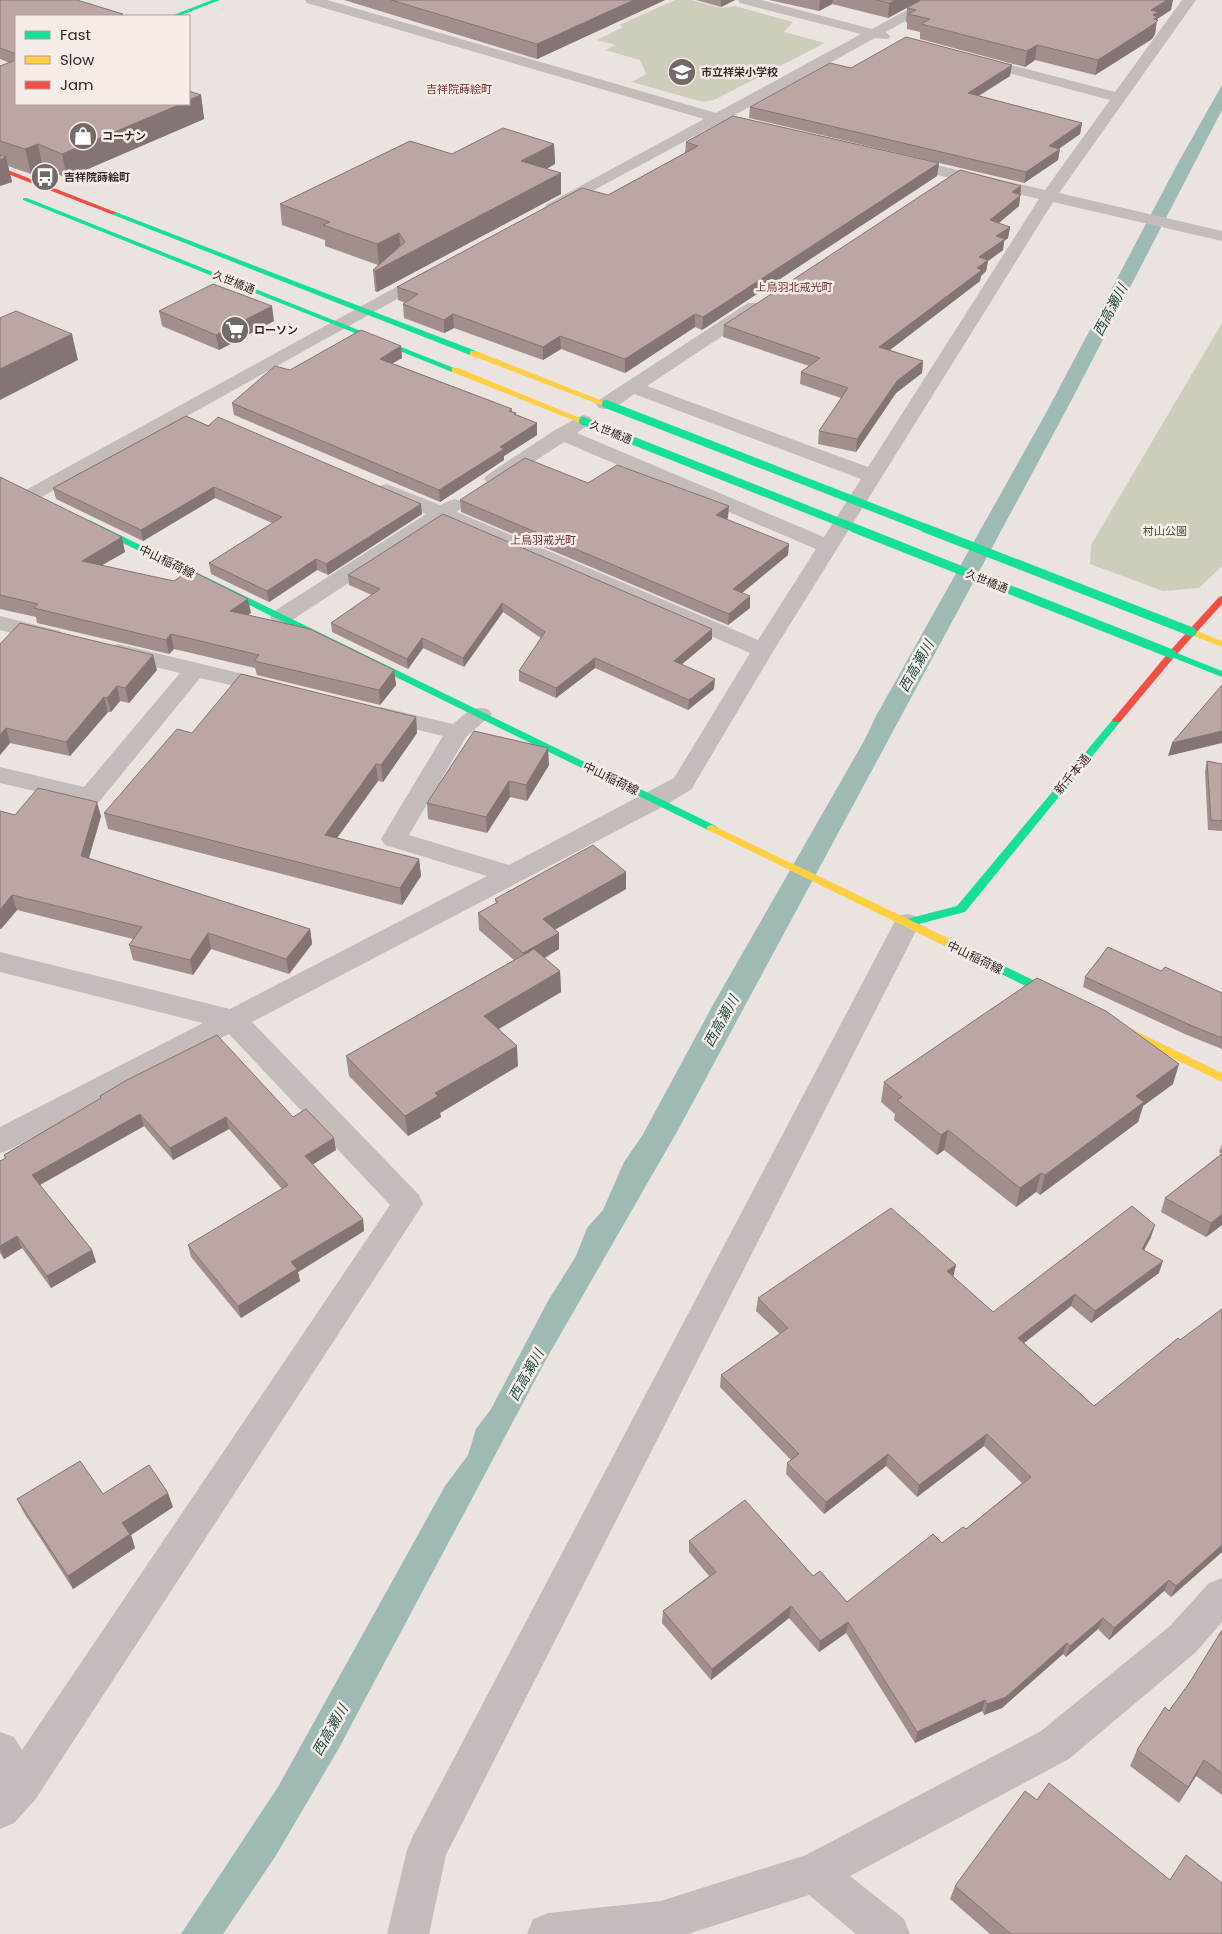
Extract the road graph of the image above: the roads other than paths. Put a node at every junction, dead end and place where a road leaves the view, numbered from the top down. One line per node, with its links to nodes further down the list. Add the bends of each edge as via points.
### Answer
1 (217, 0): 6 (street)
2 (312, 0): 11 (street)
3 (745, 0): 7 (street)
4 (935, 0): 7 (street)
5 (1189, 0): 10 (street)
6 (177, 15)
7 (873, 34): 8 (street); 11 (street)
8 (892, 39)
9 (958, 56): 10 (street)
10 (1119, 98): 18 (street)
11 (719, 118): 12 (street); 19 (street)
12 (747, 125)
13 (887, 159): 15 (street)
14 (0, 169): 23 (street, 久世橋通)
15 (953, 174): 16 (street); 18 (street)
16 (936, 186)
17 (18, 196): 24 (street, 久世橋通)
18 (1048, 197): 20 (street); 31 (street)
19 (536, 216)
20 (1218, 235)
21 (440, 268): 23 (street)
22 (772, 295): 25 (street)
23 (362, 310): 24 (street); 26 (street, 久世橋通)
24 (338, 324): 27 (street); 29 (street, 久世橋通)
25 (632, 388): 26 (street); 31 (street)
26 (606, 404): 41 (street, 久世橋通, bridge)
27 (190, 406): 28 (street); 33 (street)
28 (217, 417)
29 (583, 421): 30 (street); 46 (street, 久世橋通, bridge)
30 (562, 434): 35 (street); 37 (street)
31 (872, 476): 37 (street)
32 (370, 482): 35 (street)
33 (27, 493): 34 (street)
34 (48, 504)
35 (441, 513): 39 (street); 45 (street)
36 (75, 516): 39 (street, 中山稲荷線)
37 (828, 546): 45 (street)
38 (1222, 599): 41 (street, 新千本通)
39 (281, 617): 51 (street, 中山稲荷線)
40 (1, 625): 42 (street)
41 (1192, 632): 43 (street, 久世橋通); 46 (street, 新千本通)
42 (70, 640)
43 (1222, 644)
44 (99, 647): 47 (street)
45 (763, 650): 54 (street, via 683,783)
46 (1172, 654): 48 (street, 久世橋通); 56 (street, 新千本通, via 961,909)
47 (195, 669): 49 (street); 53 (street, via 90,796)
48 (1222, 674)
49 (292, 693)
50 (360, 709): 52 (street)
51 (480, 714): 52 (street); 54 (street, 中山稲荷線)
52 (457, 732): 55 (street, via 394,839)
53 (0, 775)
54 (656, 800): 55 (street); 56 (street, 中山稲荷線)
55 (512, 874): 60 (street)
56 (895, 918): 58 (street, 中山稲荷線); 67 (street, via 427,1850)
57 (0, 962): 60 (street)
58 (1073, 1005)
59 (1099, 1018): 61 (street)
60 (233, 1020): 62 (street); 65 (street, via 408,1204)
61 (1222, 1078)
62 (0, 1141)
63 (1222, 1595): 66 (street, via 1183,1639 1054,1745)
64 (0, 1751): 65 (street)
65 (11, 1797)
66 (814, 1873): 68 (street, via 661,1922); 69 (street)
67 (408, 1934)
68 (548, 1934)
69 (889, 1934)

